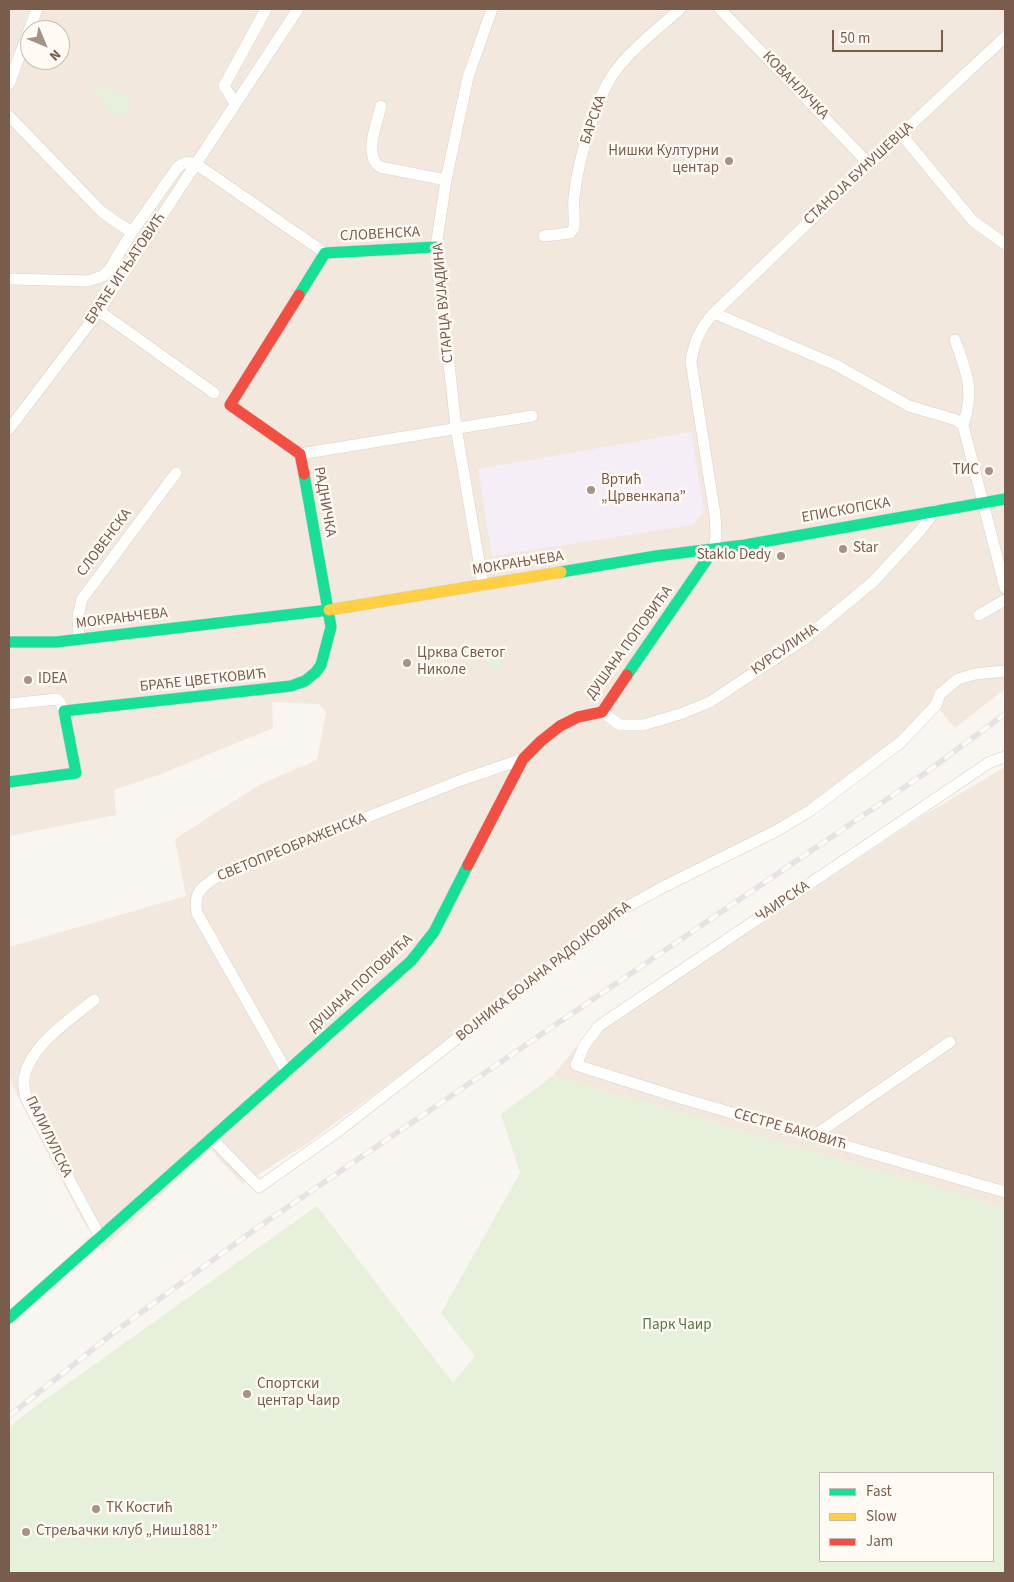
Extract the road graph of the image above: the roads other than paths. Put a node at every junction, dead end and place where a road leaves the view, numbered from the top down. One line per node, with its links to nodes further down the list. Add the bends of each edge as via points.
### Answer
1 (37, 9): 8 (street)
2 (266, 9): 9 (street, via 224,86)
3 (298, 9): 9 (street, БРАЋЕ ИГЊАТОВИЋ)
4 (492, 9): 15 (street, СТАРЦА ВУЈАДИНА, via 468,76)
5 (680, 9): 17 (street, БАРСКА, via 630,56 609,81 592,122 580,164 574,198 574,228 570,233)
6 (720, 9): 14 (street, КОВАНЛУЧКА)
7 (1005, 37): 12 (street, СТАНОЈА БУНУШЕВЦА)
8 (9, 84)
9 (235, 103): 13 (street, БРАЋЕ ИГЊАТОВИЋ)
10 (381, 106): 15 (street, via 371,152 376,164)
11 (9, 116): 16 (street, via 101,210)
12 (901, 134): 14 (street, СТАНОЈА БУНУШЕВЦА); 18 (street, via 973,221)
13 (196, 164): 16 (street, via 186,162 177,168); 20 (street, СЛОВЕНСКА); 22 (street, БРАЋЕ ИГЊАТОВИЋ)
14 (869, 164): 23 (street, СТАНОЈА БУНУШЕВЦА)
15 (446, 180): 19 (street, СТАРЦА ВУЈАДИНА)
16 (132, 232): 21 (street, via 109,270 97,279 82,282)
17 (544, 236)
18 (1005, 244)
19 (436, 247): 20 (street, СЛОВЕНСКА); 29 (street, СТАРЦА ВУЈАДИНА)
20 (325, 253): 26 (street, СЛОВЕНСКА)
21 (9, 280)
22 (99, 311): 25 (street); 30 (street, БРАЋЕ ИГЊАТОВИЋ)
23 (714, 312): 28 (street, via 836,365 909,406); 36 (street, СТАНОЈА БУНУШЕВЦА, via 698,334 691,362 715,515)
24 (955, 340): 28 (street, via 970,394)
25 (214, 393)
26 (230, 406): 31 (street, РАДНИЧКА)
27 (532, 416): 29 (street)
28 (963, 425): 34 (street)
29 (456, 428): 31 (street); 37 (street, СТАРЦА ВУЈАДИНА)
30 (9, 430)
31 (300, 454): 40 (street, РАДНИЧКА)
32 (176, 473): 42 (street, СЛОВЕНСКА, via 82,599)
33 (1005, 499): 34 (street, ЕПИСКОПСКА)
34 (983, 502): 35 (street, ЕПИСКОПСКА); 38 (street)
35 (936, 510): 36 (street, ЕПИСКОПСКА); 47 (street, КУРСУЛИНА, via 874,581 803,640 710,702 643,725 620,725)
36 (714, 549): 37 (street, МОКРАЊЧЕВА); 47 (street, ДУШАНА ПОПОВИЋА)
37 (483, 585): 40 (street, МОКРАЊЧЕВА)
38 (1005, 588)
39 (1005, 600): 41 (street)
40 (328, 610): 42 (street, МОКРАЊЧЕВА); 46 (street, БРАЋЕ ЦВЕТКОВИЋ, via 331,628 321,665 311,678 291,686)
41 (980, 615)
42 (78, 639): 43 (street, МОКРАЊЧЕВА)
43 (9, 642)
44 (1005, 671): 56 (street, ВОЈНИКА БОЈАНА РАДОЈКОВИЋА, via 958,679 940,694 936,705 901,742 811,810 625,908 337,1132 259,1187)
45 (9, 704): 46 (street, via 57,699)
46 (64, 711): 50 (street, via 76,773)
47 (602, 712): 49 (street, ДУШАНА ПОПОВИЋА, via 575,718 539,741)
48 (1005, 757): 53 (street, ЧАИРСКА, via 990,762 599,1026 584,1046)
49 (523, 759): 54 (street, ДУШАНА ПОПОВИЋА, via 439,924 422,949); 54 (street, СВЕТОПРЕОБРАЖЕНСКА, via 218,876 198,892 198,913)
50 (9, 782)
51 (94, 1000): 58 (street, ПАЛИЛУЛСКА, via 30,1059 24,1080 26,1098)
52 (950, 1042): 55 (street)
53 (576, 1065): 55 (street, СЕСТРЕ БАКОВИЋ)
54 (287, 1072): 56 (street, ДУШАНА ПОПОВИЋА)
55 (812, 1137): 57 (street, СЕСТРЕ БАКОВИЋ)
56 (212, 1139): 58 (street, ДУШАНА ПОПОВИЋА)
57 (1005, 1192)
58 (100, 1237): 59 (street, ДУШАНА ПОПОВИЋА)
59 (9, 1318)

